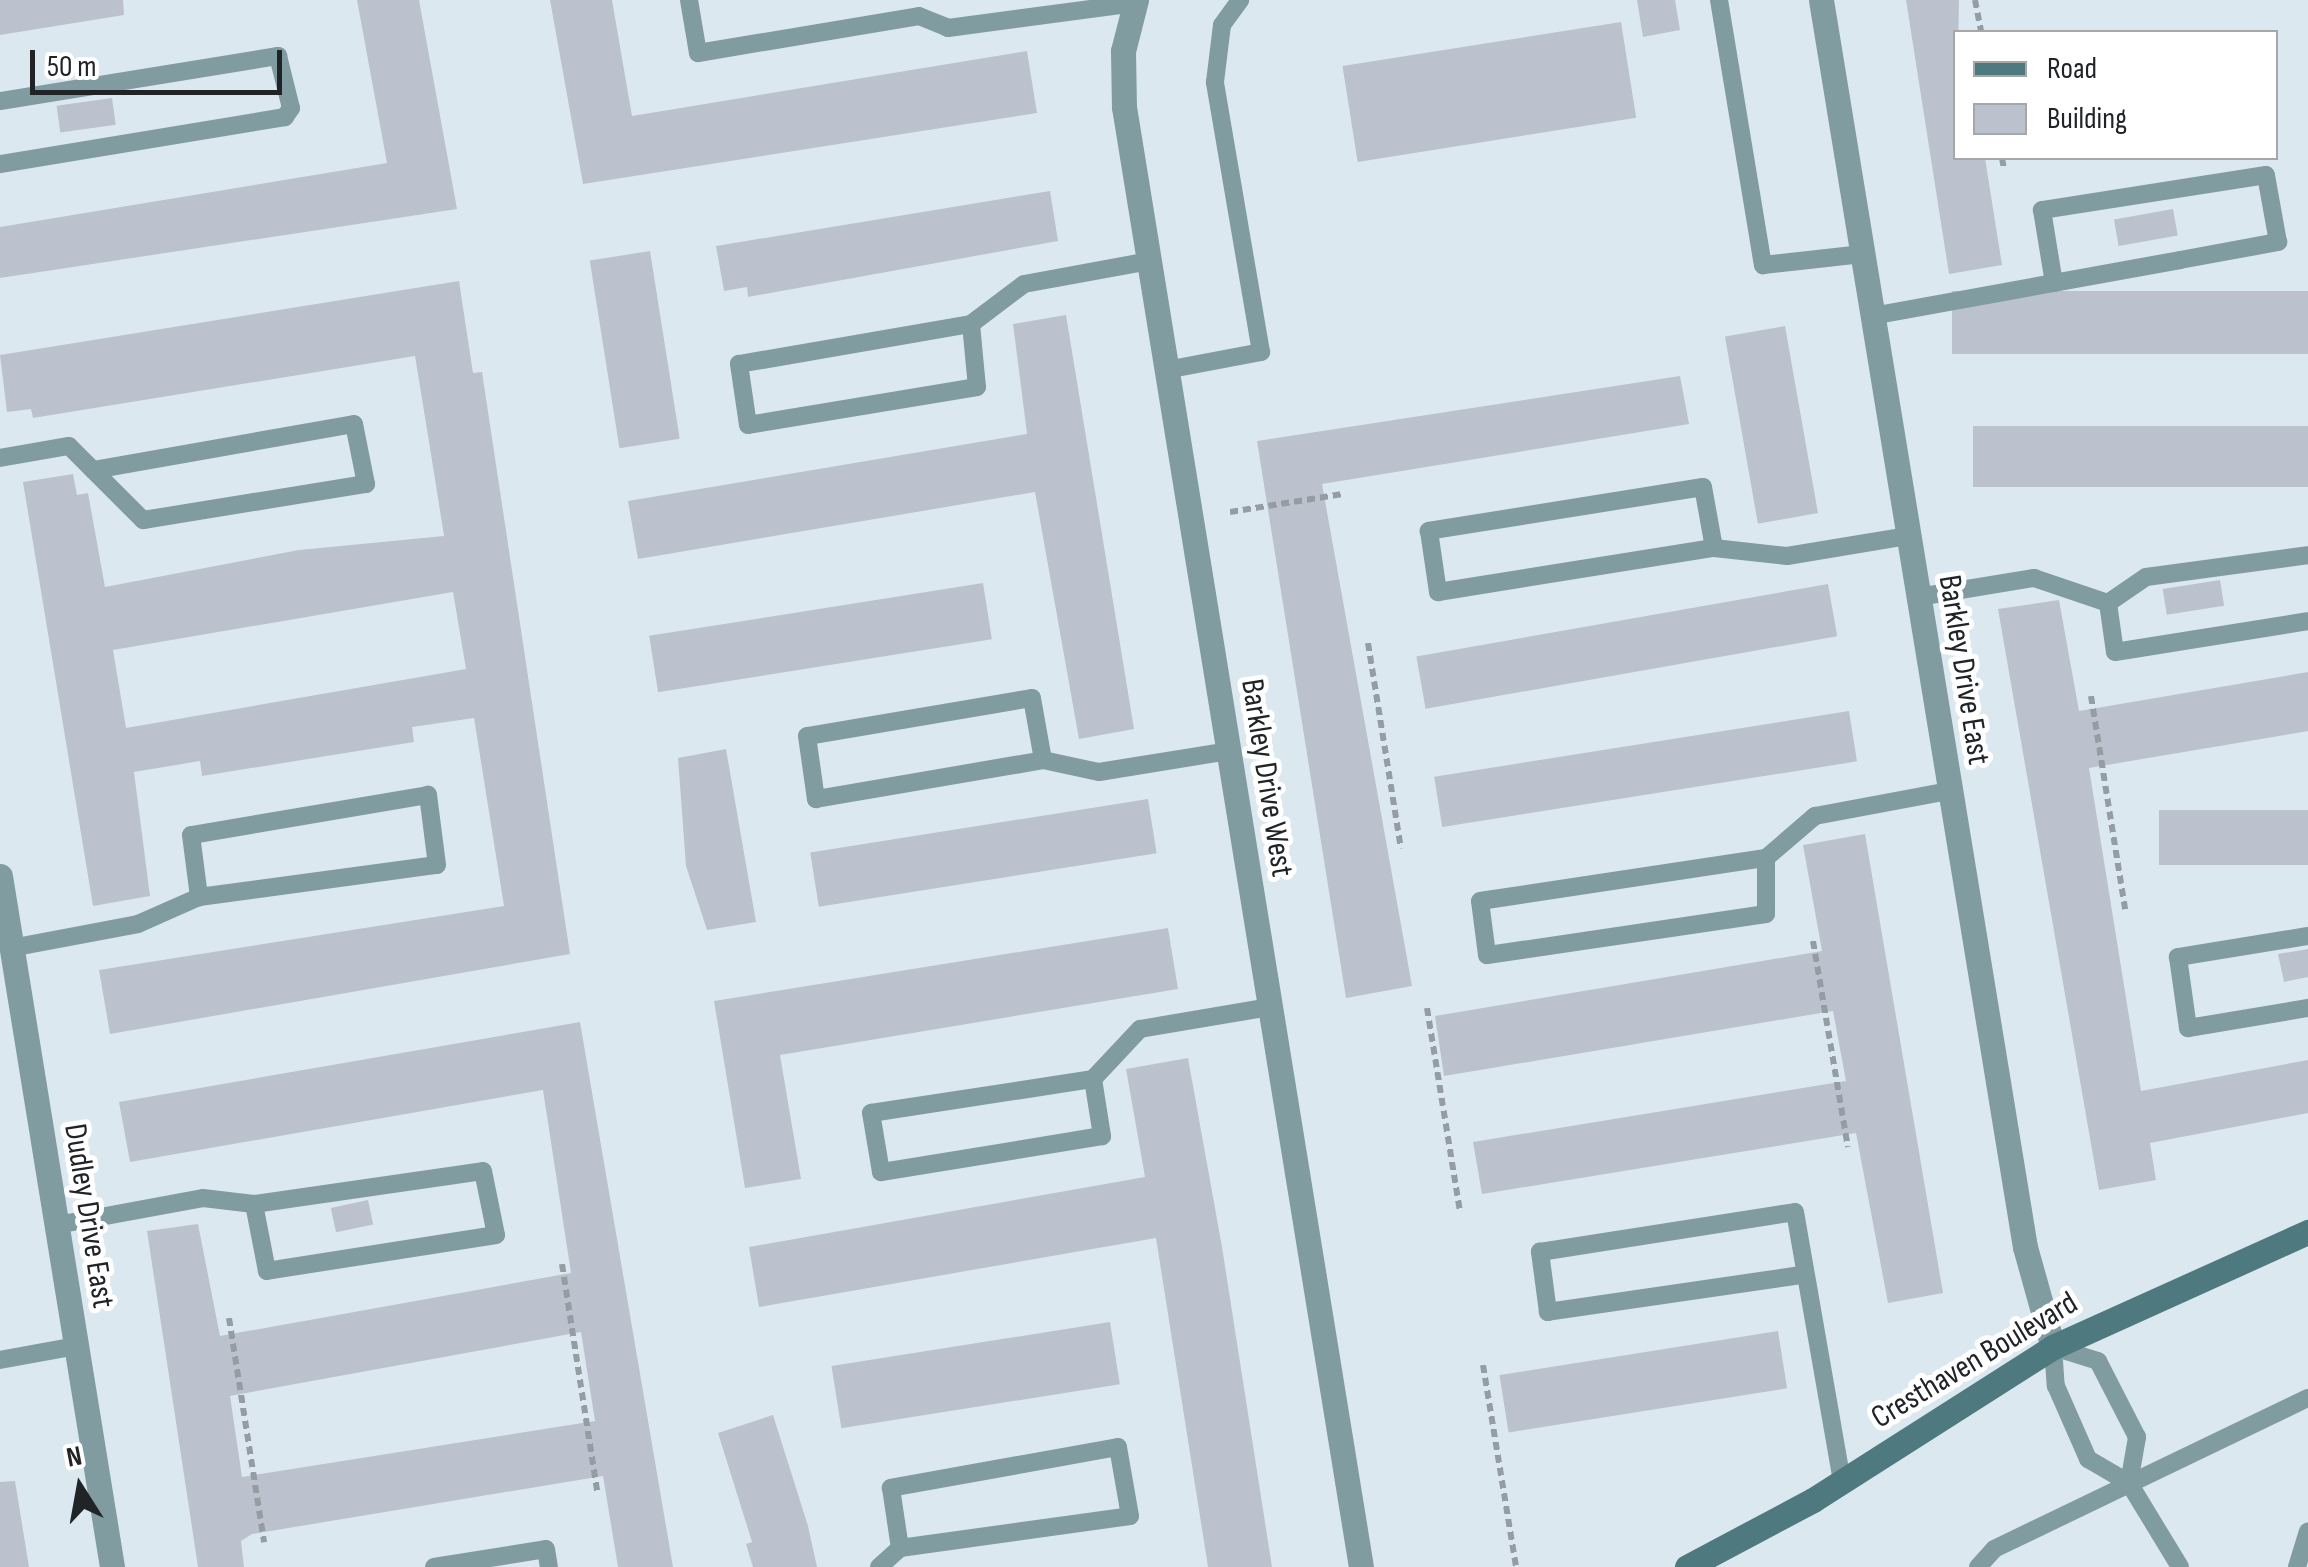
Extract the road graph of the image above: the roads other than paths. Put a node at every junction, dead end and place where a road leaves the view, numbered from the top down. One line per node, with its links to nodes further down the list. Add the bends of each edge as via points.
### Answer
1 (689, 0): 6 (lane, via 698,53)
2 (1240, 0): 14 (lane, via 1222,24 1215,82 1261,352)
3 (1719, 0): 9 (lane, via 1763,265)
4 (1821, 0): 9 (street, Barkley Drive East)
5 (1136, 2): 6 (lane, via 948,28); 10 (street, Barkley Drive West, via 1122,76)
6 (917, 8)
7 (0, 101): 8 (lane, via 278,56 291,108 284,117)
8 (0, 164)
9 (1862, 254): 12 (street, Barkley Drive East)
10 (1149, 261): 13 (lane, via 1024,284); 14 (street, Barkley Drive West)
11 (2054, 283): 11 (lane, via 2278,242 2266,175 2042,210); 12 (lane)
12 (1872, 316): 17 (street, Barkley Drive East)
13 (970, 324): 13 (lane, via 740,364 748,425 977,386)
14 (1166, 370): 23 (street, Barkley Drive West)
15 (0, 458): 16 (lane, via 68,446)
16 (93, 470): 16 (lane, via 143,520 366,484 354,424)
17 (1908, 536): 18 (lane, via 1787,556); 20 (street, Barkley Drive East)
18 (1714, 548): 18 (lane, via 1703,487 1429,531 1438,592)
19 (2308, 554): 21 (lane, via 2146,577)
20 (1918, 598): 21 (lane, via 2034,578); 25 (street, Barkley Drive East)
21 (2108, 603): 22 (lane, via 2115,652)
22 (2308, 620)
23 (1228, 751): 24 (lane, via 1098,772); 31 (street, Barkley Drive West)
24 (1043, 760): 24 (lane, via 1032,698 807,736 816,799)
25 (1949, 791): 26 (lane, via 1815,816); 39 (street, Barkley Drive East, via 2024,1246)
26 (1766, 858): 26 (lane, via 1480,901 1488,955 1766,914)
27 (0, 876): 30 (street, Dudley Drive East)
28 (199, 898): 28 (lane, via 437,865 428,795 191,835); 30 (lane, via 138,924)
29 (2308, 936): 32 (lane, via 2178,957 2188,1028)
30 (10, 948): 35 (street, Dudley Drive East)
31 (1270, 1008): 33 (lane, via 1140,1029); 50 (street, Barkley Drive West)
32 (2308, 1008)
33 (1093, 1079): 33 (lane, via 871,1113 880,1172 1102,1136)
34 (254, 1204): 34 (lane, via 267,1271 496,1235 483,1171); 35 (lane, via 202,1198)
35 (57, 1225): 38 (street, Dudley Drive East)
36 (2308, 1232): 39 (street, Cresthaven Boulevard)
37 (1801, 1274): 37 (lane, via 1795,1212 1540,1252 1548,1312); 42 (lane)
38 (76, 1346): 40 (lane); 46 (street, Dudley Drive East)
39 (2053, 1347): 42 (street, Cresthaven Boulevard); 43 (lane, via 2056,1386 2088,1458); 43 (lane, via 2098,1361 2137,1436)
40 (0, 1360)
41 (2308, 1398): 43 (lane)
42 (1842, 1480): 51 (street, Cresthaven Boulevard)
43 (2129, 1483): 52 (lane, via 1994,1549); 53 (lane)
44 (2308, 1532): 54 (lane)
45 (900, 1548): 45 (lane, via 1130,1516 1118,1447 891,1488); 49 (lane)
46 (112, 1567)
47 (434, 1567): 48 (lane, via 546,1549)
48 (549, 1567)
49 (879, 1567)
50 (1360, 1567)
51 (1688, 1567)
52 (1978, 1567)
53 (2180, 1567)
54 (2298, 1567)

